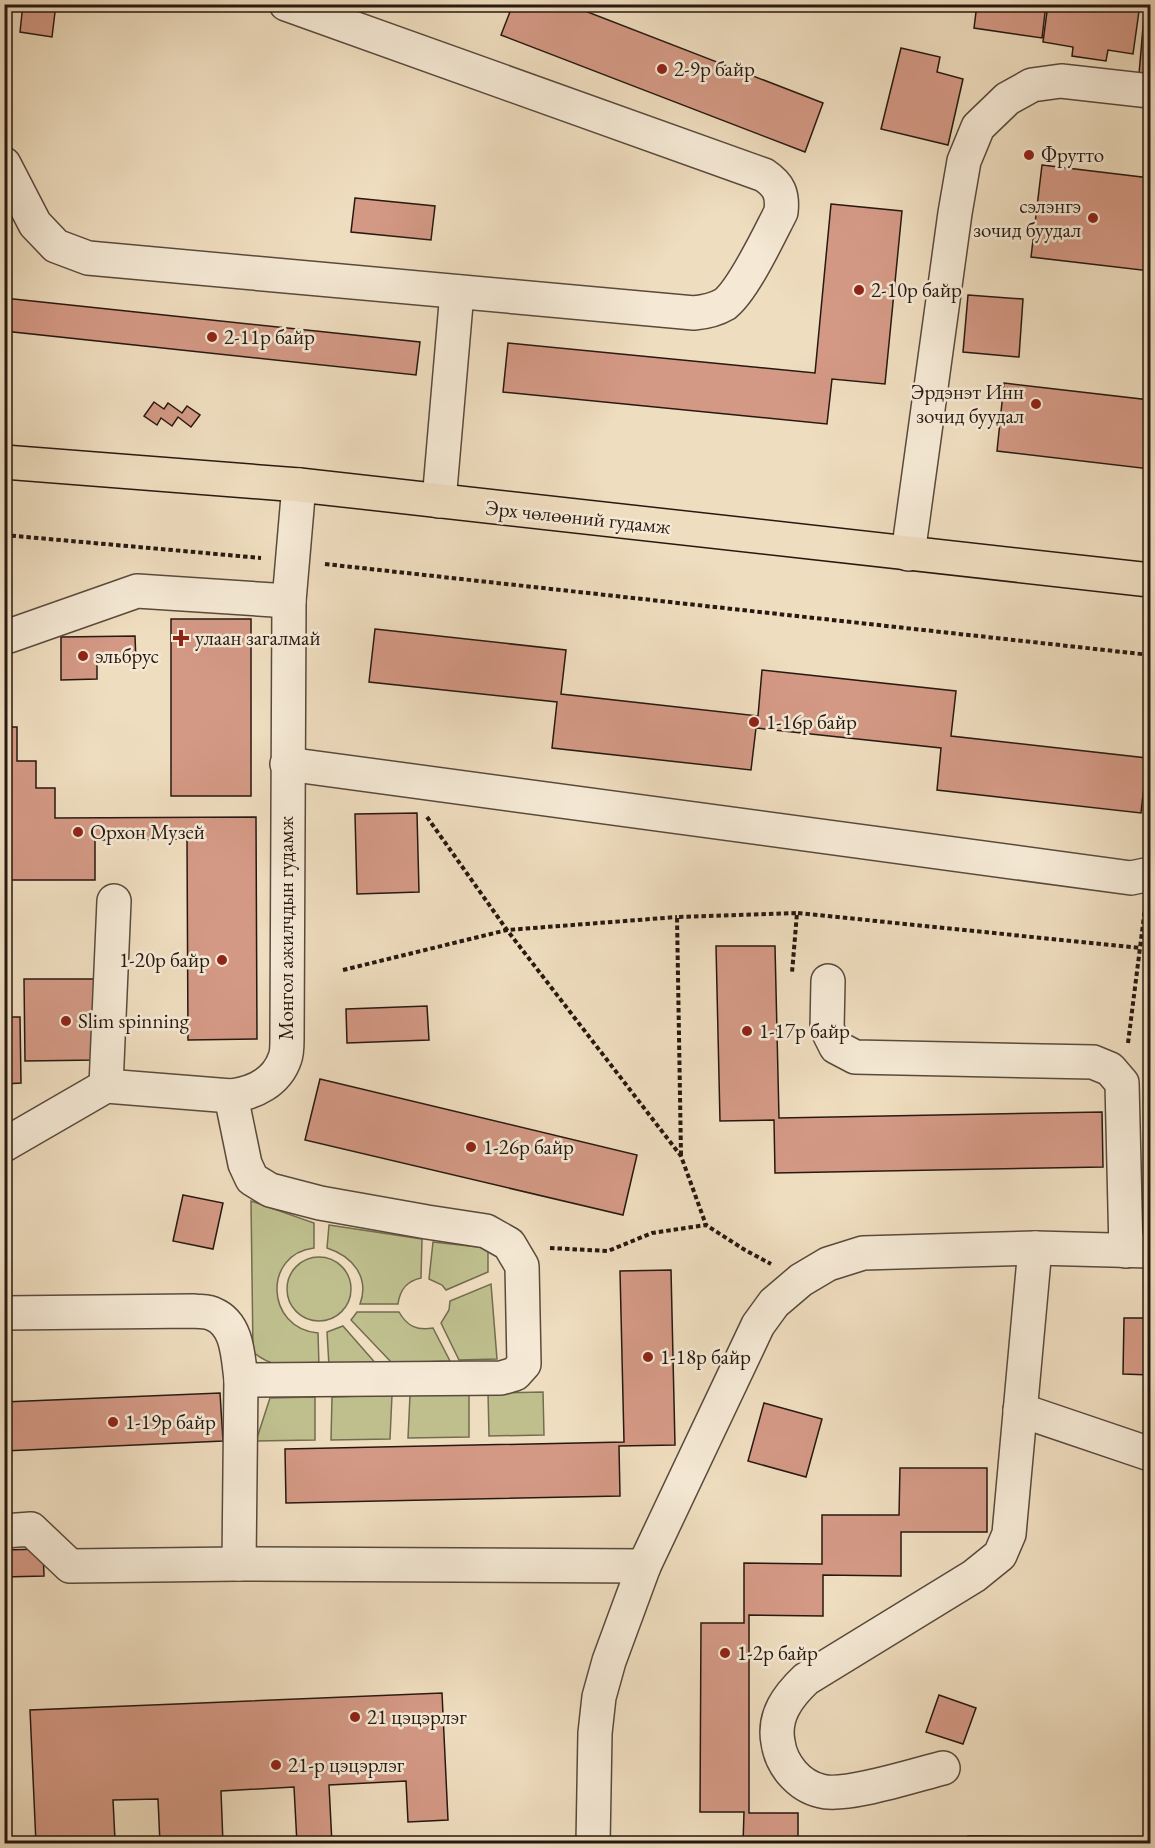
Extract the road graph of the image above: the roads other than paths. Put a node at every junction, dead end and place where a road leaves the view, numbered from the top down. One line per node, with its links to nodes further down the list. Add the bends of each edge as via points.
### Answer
1 (286, 4): 4 (street, via 764,175 780,189 781,212 741,284 725,303 710,311 694,313)
2 (1150, 91): 8 (street, via 1061,81 1032,85 1007,99 978,127 964,161 955,213)
3 (4, 164): 4 (street, via 35,224 56,246 88,258)
4 (457, 292): 7 (street)
5 (4, 462): 6 (main road, Эрх чөлөөний гудамж)
6 (299, 485): 7 (main road, Эрх чөлөөний гудамж); 10 (street, Монгол ажилчдын гудамж)
7 (439, 501): 8 (main road, Эрх чөлөөний гудамж)
8 (908, 554): 9 (main road, Эрх чөлөөний гудамж)
9 (1150, 580)
10 (288, 601): 11 (street, via 136,591); 12 (street, Монгол ажилчдын гудамж)
11 (4, 636)
12 (287, 764): 13 (street, via 1131,878); 17 (street, Монгол ажилчдын гудамж, via 285,1059 260,1088)
13 (1150, 874)
14 (114, 901): 16 (street)
15 (828, 981): 20 (street, via 827,1029 836,1047 855,1057 1093,1062 1110,1069 1122,1083)
16 (105, 1086): 17 (street, Монгол ажилчдын гудамж); 18 (street)
17 (231, 1096): 22 (street, via 244,1164 252,1179 270,1190 320,1203 486,1231 509,1244 522,1266 524,1364 515,1374 501,1378)
18 (4, 1145)
19 (1035, 1248): 20 (street); 23 (street); 27 (street, via 863,1253 828,1264 801,1280 774,1303 758,1325)
20 (1138, 1251)
21 (4, 1313): 22 (street, via 212,1313 227,1324 236,1342)
22 (241, 1380): 26 (street)
23 (1020, 1410): 24 (street); 28 (street, via 1009,1534 1000,1555 974,1576 806,1678 791,1692 776,1730 779,1751 790,1770 803,1784 822,1792 847,1792)
24 (1150, 1454)
25 (4, 1531): 26 (street, via 31,1529 70,1566)
26 (240, 1564): 27 (street)
27 (644, 1566): 29 (street, via 599,1697)
28 (943, 1768)
29 (593, 1844)

